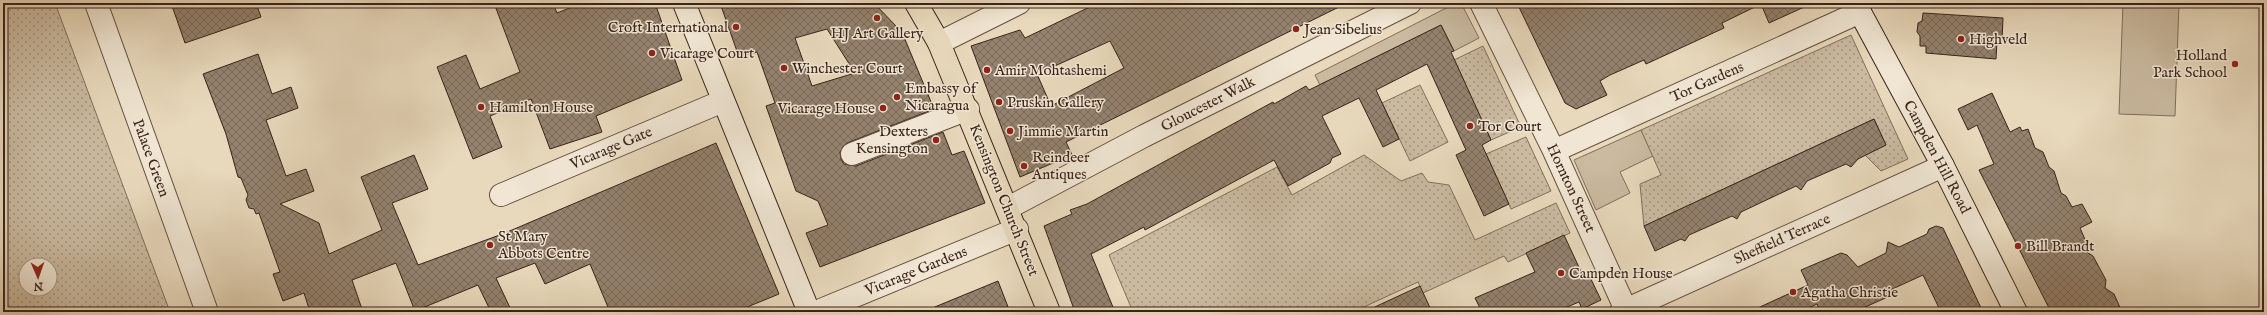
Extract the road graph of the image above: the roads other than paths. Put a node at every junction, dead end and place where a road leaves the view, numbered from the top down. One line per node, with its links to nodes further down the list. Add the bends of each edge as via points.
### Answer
1 (96, 3): 18 (street, Palace Green)
2 (684, 3): 9 (street)
3 (916, 3): 8 (main road, Kensington Church Street)
4 (1018, 3): 8 (street)
5 (1410, 3): 15 (street, Gloucester Walk, via 1144,136)
6 (1488, 5): 11 (street, Hornton Street)
7 (1858, 8): 11 (street, Tor Gardens); 13 (street, Campden Hill Road)
8 (940, 43): 10 (main road, Kensington Church Street)
9 (723, 101): 14 (street, Vicarage Gate); 19 (street)
10 (968, 110): 12 (street); 15 (main road, Kensington Church Street)
11 (1554, 151): 17 (street, Hornton Street)
12 (852, 154)
13 (1943, 166): 17 (street, Sheffield Terrace); 22 (street, Campden Hill Road)
14 (500, 195)
15 (1008, 208): 16 (main road, Kensington Church Street)
16 (1017, 229): 20 (street, Vicarage Gardens); 21 (main road, Kensington Church Street)
17 (1623, 311)
18 (207, 312)
19 (810, 312)
20 (816, 312)
21 (1049, 312)
22 (2016, 312)

